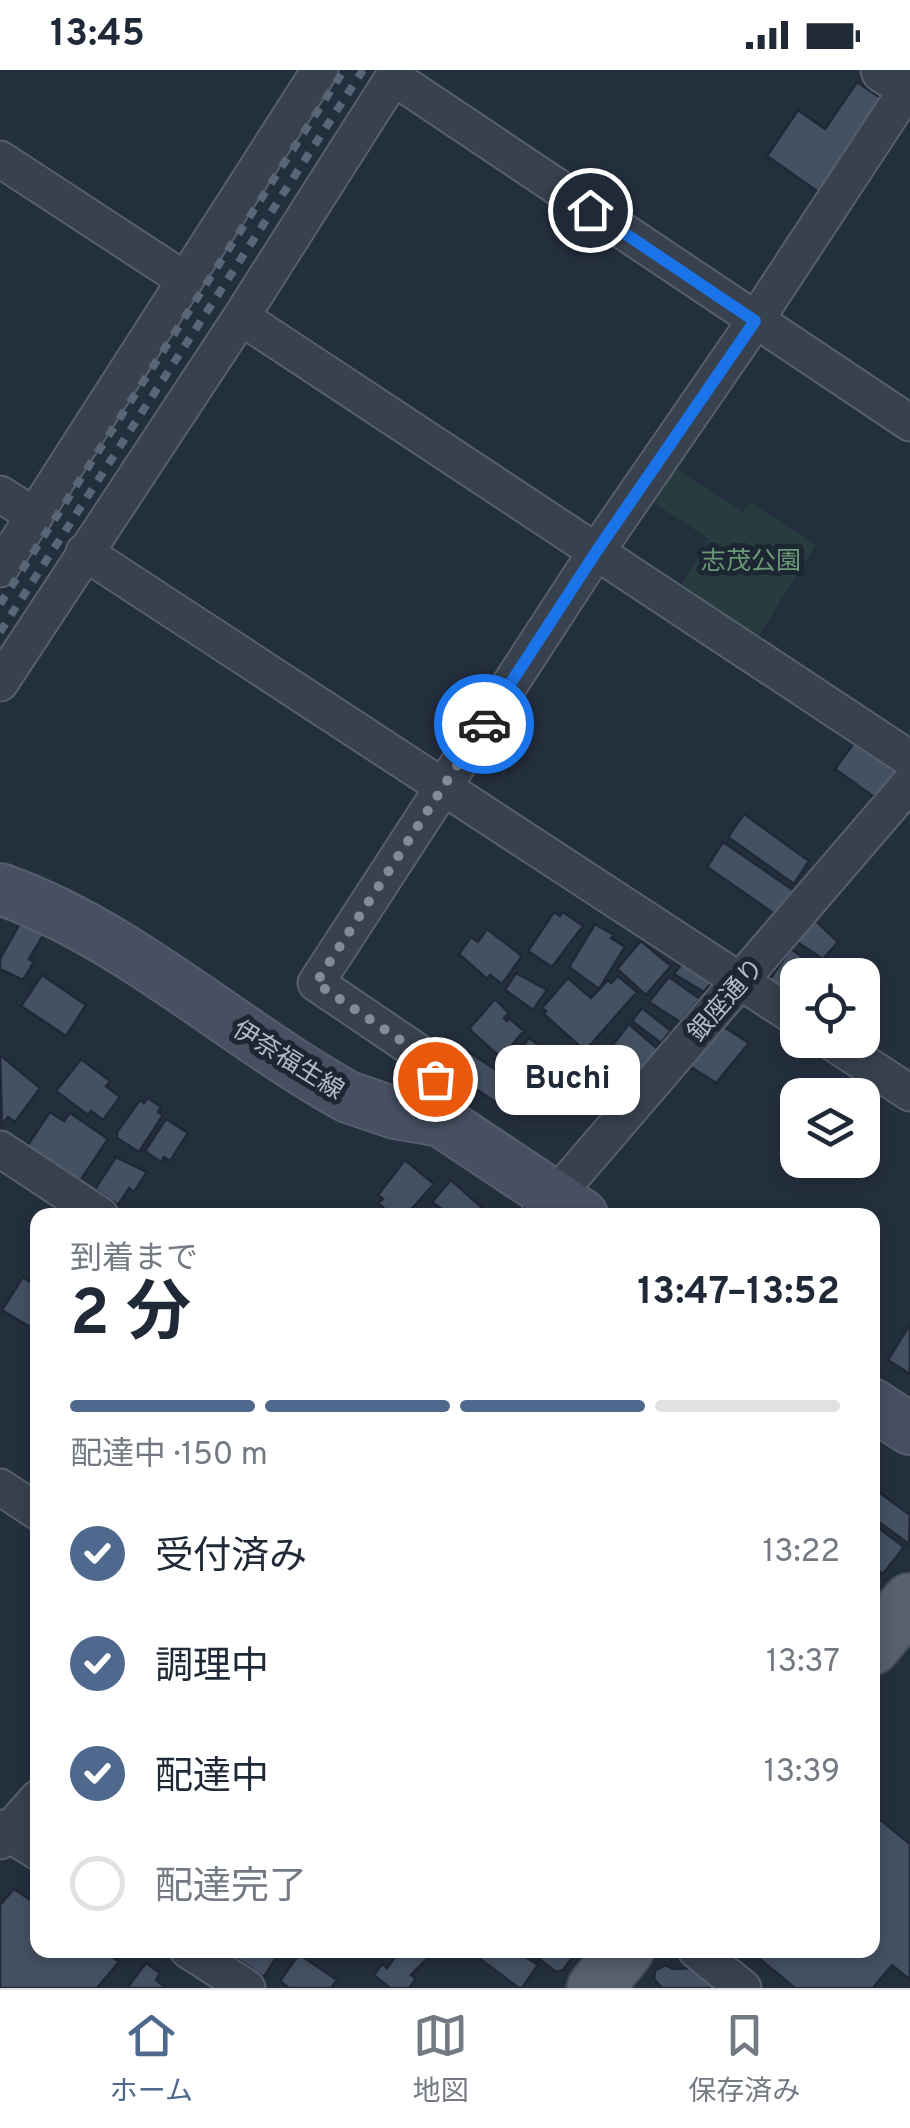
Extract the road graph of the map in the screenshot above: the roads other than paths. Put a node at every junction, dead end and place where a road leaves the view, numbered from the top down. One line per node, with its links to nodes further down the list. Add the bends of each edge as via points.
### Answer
1 (320, 70): 6 (street)
2 (884, 70): 4 (street)
3 (396, 74): 7 (street); 8 (street)
4 (910, 86): 8 (street)
5 (0, 158): 6 (street)
6 (185, 280): 11 (street)
7 (241, 317): 12 (street); 13 (street)
8 (755, 321): 9 (street); 13 (street)
9 (910, 423)
10 (0, 494): 11 (street)
11 (34, 516): 14 (street)
12 (84, 552): 15 (street); 18 (street)
13 (596, 552): 16 (street); 18 (street)
14 (0, 569)
15 (0, 683)
16 (910, 759)
17 (910, 783): 20 (street, 銀座通り)
18 (442, 786): 20 (street); 24 (street, via 316,983 415,1050 435,1079)
19 (0, 889): 24 (main road, 伊奈福生線, via 98,935 348,1097)
20 (740, 982): 21 (street); 28 (street, 銀座通り)
21 (780, 1008)
22 (856, 1058): 23 (street)
23 (910, 1094)
24 (441, 1121): 27 (main road, 伊奈福生線)
25 (0, 1149): 26 (street)
26 (89, 1208)
27 (558, 1208)
28 (560, 1208)
29 (880, 1409): 30 (main road)
30 (910, 1429)
31 (0, 1488): 32 (street)
32 (30, 1507)
33 (910, 1601): 34 (main road)
34 (880, 1637)
35 (30, 1806): 36 (street)
36 (2, 1834): 37 (street)
37 (30, 1848)
38 (200, 1958): 41 (street)
39 (619, 1958): 42 (main road)
40 (706, 1958): 43 (street)
41 (247, 1988)
42 (595, 1988)
43 (743, 1988)

